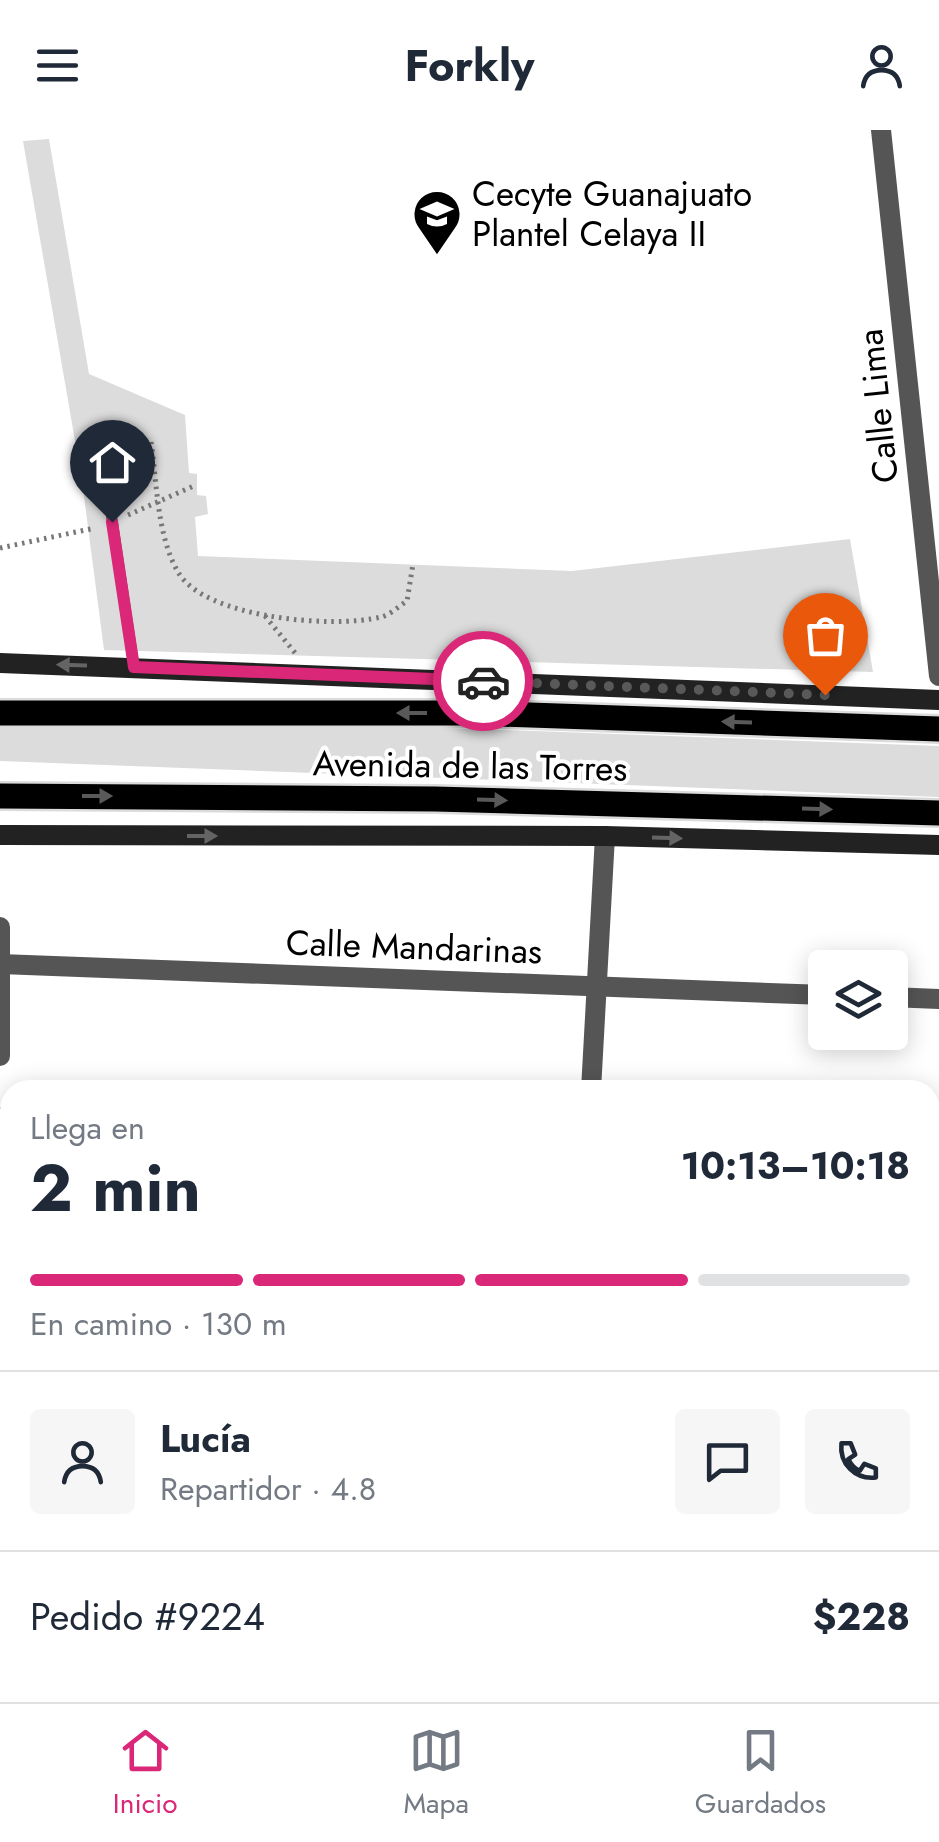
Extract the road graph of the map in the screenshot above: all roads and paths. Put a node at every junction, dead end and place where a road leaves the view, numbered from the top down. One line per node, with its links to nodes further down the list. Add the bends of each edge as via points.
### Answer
1 (881, 130): 9 (street, Calle Lima)
2 (151, 442): 5 (path, via 178,573 195,594)
3 (105, 472): 7 (lane)
4 (413, 564): 5 (path, via 407,601 383,617)
5 (264, 614): 8 (path, via 305,665)
6 (0, 663): 7 (street, one-way to 6)
7 (134, 667): 8 (street)
8 (332, 675): 10 (street)
9 (939, 676)
10 (939, 700)
11 (0, 713): 12 (main road, Avenida de las Torres, one-way to 11, via 469,713)
12 (939, 729)
13 (0, 796): 14 (main road, Avenida de las Torres, one-way to 14)
14 (939, 813)
15 (0, 835): 16 (street, Avenida de las Torres, one-way to 16)
16 (605, 836): 17 (street, Avenida de las Torres, one-way to 17); 20 (street)
17 (939, 845)
18 (0, 927): 19 (street)
19 (1, 964): 20 (street, Calle Mandarinas); 24 (street)
20 (597, 987): 21 (street, Calle Mandarinas); 25 (street)
21 (808, 994)
22 (908, 998): 23 (street)
23 (939, 999)
24 (0, 1056)
25 (592, 1080)

